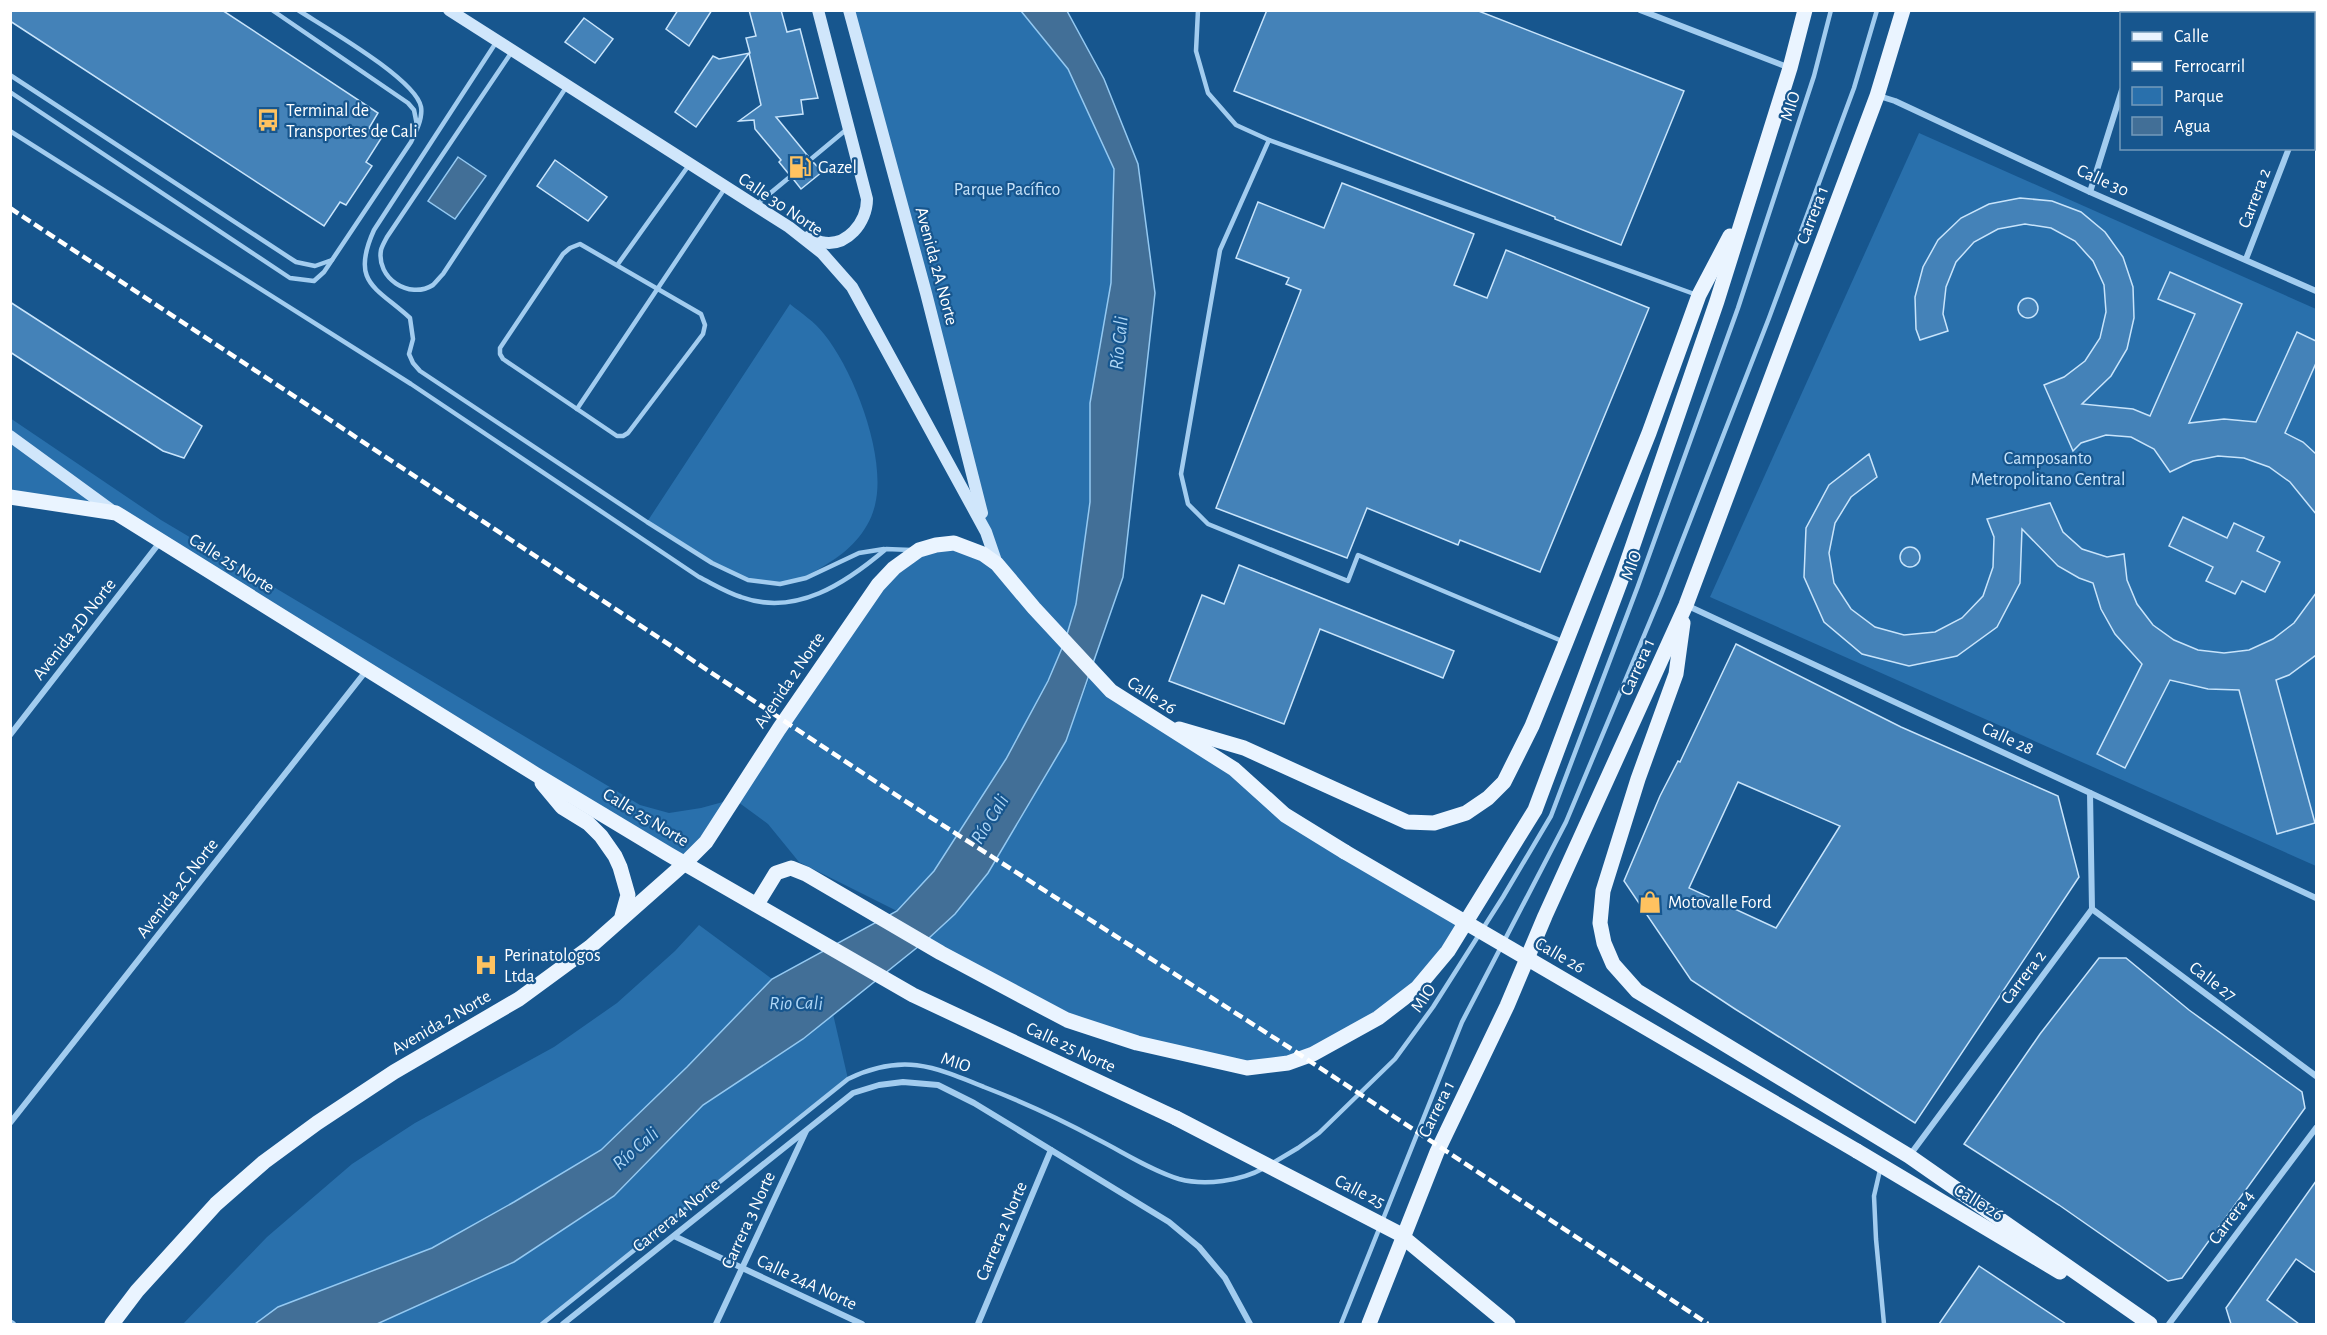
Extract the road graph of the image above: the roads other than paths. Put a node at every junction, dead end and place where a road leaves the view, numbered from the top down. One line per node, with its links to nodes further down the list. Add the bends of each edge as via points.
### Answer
1 (272, 10): 20 (lane, via 408,103)
2 (298, 10): 20 (lane, via 398,76 417,97 421,108)
3 (449, 10): 12 (main road, Calle 30 Norte)
4 (818, 10): 21 (main road)
5 (849, 10): 43 (main road, Avenida 2A Norte)
6 (1198, 10): 23 (lane, via 1196,51 1208,93 1236,125)
7 (1640, 10): 14 (street)
8 (1805, 10): 14 (main road)
9 (1831, 10): 71 (lane, MIO, via 1814,76 1738,308 1551,816 1433,1007 1395,1059 1364,1091 1298,1148 1260,1170 1222,1182 1181,1179 1158,1170 1041,1109 935,1067 879,1067 848,1079)
10 (1877, 10): 77 (lane, via 1854,88 1661,595 1566,822 1461,1022)
11 (1903, 10): 19 (main road, Carrera 1)
12 (497, 41): 13 (main road, Calle 30 Norte); 45 (lane, via 364,251 366,275 376,291 410,318 413,339 409,354 413,363 647,522 712,563 748,580 780,584 806,578 859,553)
13 (512, 51): 16 (main road, Calle 30 Norte); 16 (lane, via 387,237 381,251 382,266 389,279 402,288 425,288 443,274)
14 (1790, 68): 30 (main road)
15 (10, 75): 34 (lane, via 296,262 315,266)
16 (567, 86): 26 (main road, Calle 30 Norte)
17 (10, 93): 34 (lane, via 290,278 314,281)
18 (2120, 93): 29 (street)
19 (1877, 96): 29 (street, Calle 30); 48 (main road, Carrera 1)
20 (418, 128): 34 (lane)
21 (847, 129): 25 (lane); 32 (main road, via 867,199 858,228 847,237 822,243)
22 (10, 131): 45 (lane, via 411,384 699,577 731,593 783,604 813,597)
23 (1269, 140): 38 (lane); 49 (lane, via 1220,250 1181,474 1188,504 1208,524 1348,581 1358,555)
24 (2288, 150): 33 (street, Carrera 2)
25 (811, 159)
26 (689, 165): 28 (main road, Calle 30 Norte); 35 (lane)
27 (791, 176): 31 (lane)
28 (725, 188): 31 (main road, Calle 30 Norte); 36 (lane)
29 (2090, 192): 33 (street, Calle 30)
30 (1749, 202): 38 (main road); 57 (main road, via 1621,580 1535,810 1448,951 1418,988 1378,1018 1313,1054 1288,1063 1247,1068 1137,1043 1067,1020 791,867 776,873)
31 (755, 206): 32 (main road, Calle 30 Norte)
32 (789, 227): 43 (main road, Calle 30 Norte, via 822,253 852,287)
33 (2246, 259): 37 (street, Calle 30)
34 (332, 260)
35 (618, 264): 36 (lane); 39 (lane, via 580,244 570,248 562,254 500,348 503,360)
36 (658, 288): 39 (lane); 39 (lane, via 700,314 705,325 703,334 628,433 617,436)
37 (2316, 291)
38 (1699, 295): 49 (main road, via 1649,434)
39 (577, 409)
40 (10, 436): 42 (main road, Calle 25 Norte)
41 (10, 497): 42 (main road, Calle 25 Norte)
42 (116, 513): 44 (main road, Calle 25 Norte)
43 (986, 532): 47 (main road, Calle 30 Norte)
44 (161, 541): 50 (main road, Calle 25 Norte); 52 (street, Avenida 2D Norte)
45 (886, 549): 46 (lane)
46 (919, 550): 47 (main road, Avenida 2 Norte, via 954,543 973,548); 55 (main road, Avenida 2 Norte, via 878,585 706,842)
47 (997, 564): 51 (main road, Calle 26, via 1111,691)
48 (1686, 605): 54 (street, Calle 28); 66 (main road, via 1676,674 1603,891 1600,923 1604,943 1613,963 1637,991); 78 (main road, Carrera 1, via 1507,1006 1437,1152)
49 (1566, 642): 51 (main road, via 1504,782 1466,813 1434,823 1407,822 1244,748)
50 (366, 670): 53 (main road, Calle 25 Norte); 62 (street, Avenida 2C Norte)
51 (1160, 724): 67 (main road, Calle 26, bridge, via 1234,769 1285,815)
52 (10, 735)
53 (535, 774): 55 (main road, Calle 25 Norte); 59 (main road, via 562,807 601,836 615,856 628,895)
54 (2090, 793): 56 (street, Calle 28); 58 (street)
55 (685, 863): 57 (main road, Calle 25 Norte); 59 (main road, Avenida 2 Norte)
56 (2316, 898)
57 (762, 907): 61 (main road, Calle 25 Norte, via 913,995)
58 (2092, 909): 60 (street, Calle 27); 66 (street, Carrera 2)
59 (622, 916): 70 (main road, Avenida 2 Norte, via 590,947 519,999 394,1072 264,1162 216,1204)
60 (2316, 1076)
61 (1176, 1118): 79 (main road, Calle 25, bridge, via 1398,1233)
62 (10, 1123)
63 (807, 1128): 65 (street, via 853,1093 903,1082 938,1085); 68 (street, Carrera 4 Norte); 69 (street, Carrera 3 Norte)
64 (2316, 1128): 82 (street, Carrera 4)
65 (1051, 1150): 75 (street, Carrera 2 Norte); 76 (street, via 1169,1222 1199,1247 1225,1278)
66 (1909, 1156): 81 (main road)
67 (1881, 1166): 80 (lane, via 1874,1196); 81 (main road, Calle 26)
68 (674, 1236): 69 (street, Calle 24A Norte); 72 (street, Carrera 4 Norte)
69 (743, 1268): 73 (street, Carrera 3 Norte); 74 (street, Calle 24A Norte)
70 (112, 1324)
71 (542, 1324)
72 (563, 1324)
73 (716, 1324)
74 (862, 1324)
75 (978, 1324)
76 (1250, 1324)
77 (1341, 1324)
78 (1370, 1324)
79 (1508, 1324)
80 (1884, 1324)
81 (2149, 1324)
82 (2169, 1324)

